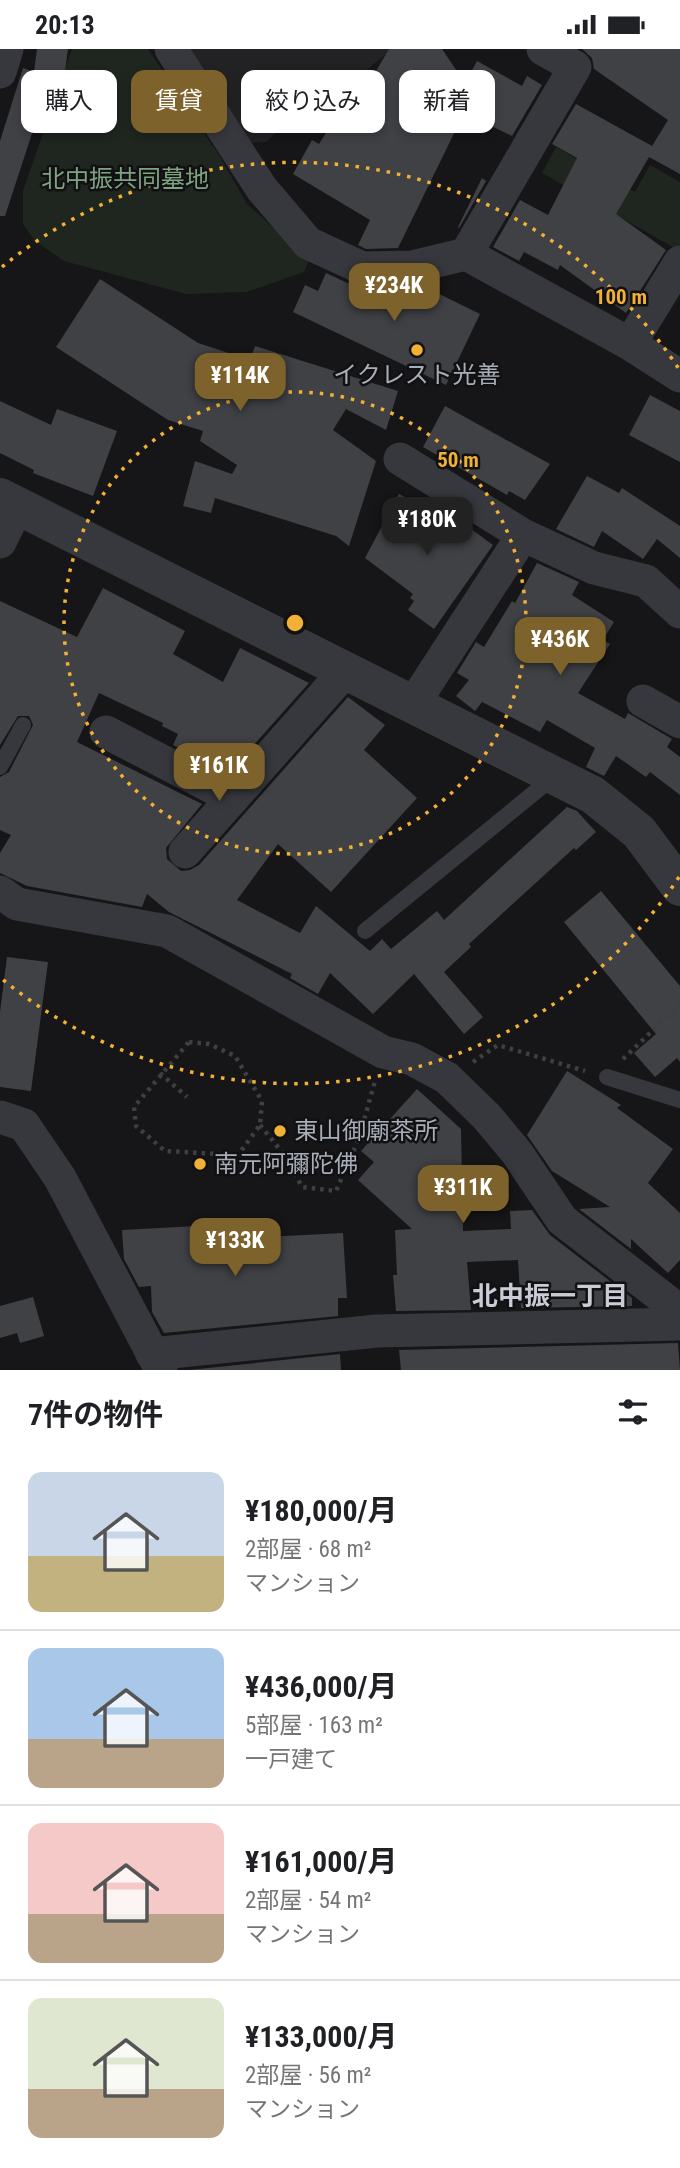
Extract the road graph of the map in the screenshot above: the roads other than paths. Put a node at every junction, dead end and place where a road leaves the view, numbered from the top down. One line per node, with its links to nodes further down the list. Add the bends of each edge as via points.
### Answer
1 (7, 49): 4 (street)
2 (172, 49): 5 (street, via 262,189 308,243 362,268 412,267)
3 (543, 49): 5 (street, via 575,67)
4 (0, 72)
5 (466, 254): 7 (street)
6 (680, 262): 7 (street)
7 (630, 344): 8 (street)
8 (680, 376)
9 (400, 459): 11 (street)
10 (9, 501): 12 (street); 14 (street)
11 (523, 535): 13 (street, via 594,568 646,581); 16 (street)
12 (0, 542)
13 (680, 613)
14 (347, 669): 16 (street); 22 (street)
15 (643, 701): 17 (street)
16 (414, 703): 21 (street)
17 (680, 722)
18 (23, 725): 20 (lane)
19 (106, 732): 22 (street)
20 (0, 767)
21 (556, 775): 24 (street, via 593,795 639,832); 26 (lane)
22 (233, 799): 23 (street)
23 (185, 852)
24 (680, 887)
25 (0, 892): 30 (street, via 17,904 167,931 383,1052 412,1059 447,1078 517,1153 562,1220)
26 (365, 931)
27 (607, 1077): 28 (lane)
28 (680, 1100)
29 (0, 1117): 32 (street, via 24,1125 60,1178)
30 (680, 1311)
31 (680, 1324): 32 (street, via 377,1331)
32 (156, 1362)

